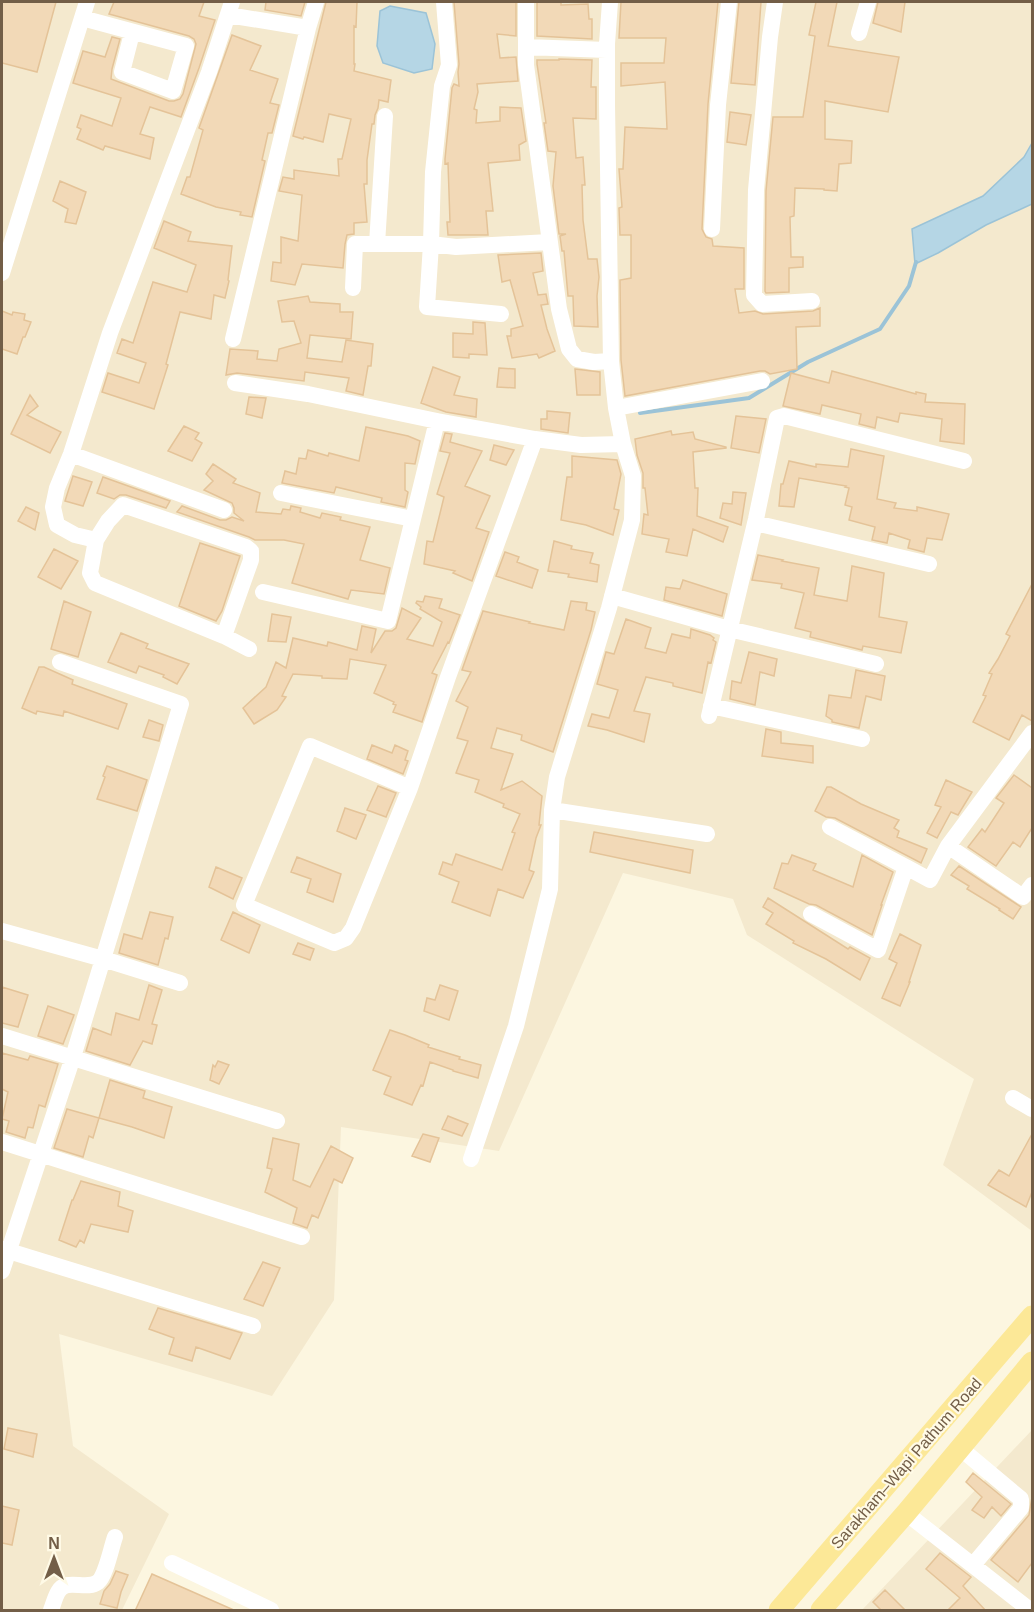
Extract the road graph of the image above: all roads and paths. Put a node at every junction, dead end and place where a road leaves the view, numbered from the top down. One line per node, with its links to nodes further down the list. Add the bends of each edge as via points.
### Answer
1 (87, 2): 10 (street)
2 (316, 2): 11 (street)
3 (444, 2): 20 (street, via 449,65 442,86 433,172)
4 (526, 2): 14 (street)
5 (610, 2): 15 (street)
6 (729, 2): 17 (street, via 718,105)
7 (775, 2): 23 (street, via 756,190 754,295 762,304)
8 (868, 2): 13 (street)
9 (230, 8): 11 (street); 33 (street, via 108,339)
10 (82, 18): 12 (street); 21 (street)
11 (308, 28): 25 (street)
12 (132, 33)
13 (859, 33)
14 (526, 47): 15 (street); 18 (street)
15 (607, 50): 26 (street)
16 (385, 116): 19 (street)
17 (712, 229)
18 (549, 242): 20 (street, via 456,247); 26 (street, via 569,348 578,359)
19 (376, 244): 20 (street); 22 (street, via 355,244)
20 (431, 244): 24 (street, via 427,307)
21 (2, 273)
22 (353, 288)
23 (812, 301)
24 (501, 314)
25 (233, 339)
26 (611, 361): 29 (street)
27 (762, 381): 29 (street)
28 (235, 383): 30 (street)
29 (616, 408): 32 (street)
30 (437, 421): 31 (street); 37 (street)
31 (535, 439): 32 (street, via 581,445); 50 (street)
32 (623, 444): 42 (street, via 633,476 632,520)
33 (70, 454): 36 (street); 39 (street, via 53,507 57,525)
34 (964, 461): 38 (street, via 784,416 777,418)
35 (280, 493): 37 (street)
36 (224, 510)
37 (413, 519): 41 (street, via 388,621)
38 (755, 523): 40 (street); 43 (street)
39 (96, 540): 44 (street, via 90,573 95,583); 44 (street, via 123,505 246,546 251,551 251,560)
40 (929, 564)
41 (263, 592)
42 (612, 596): 43 (street); 51 (street, via 557,777)
43 (729, 629): 47 (street); 49 (street, via 710,711)
44 (224, 636): 45 (street)
45 (249, 649)
46 (60, 662): 59 (street, via 181,704)
47 (876, 664)
48 (1032, 733): 54 (street)
49 (862, 739)
50 (410, 788): 50 (street, via 310,746 244,905 334,944 346,938)
51 (552, 810): 53 (street); 68 (street, via 550,888 516,1026)
52 (830, 827): 55 (street)
53 (707, 834)
54 (948, 846): 55 (street, via 930,880); 56 (street, via 1023,897)
55 (906, 867): 57 (street, via 878,950)
56 (1032, 885)
57 (811, 914)
58 (2, 932): 59 (street)
59 (103, 959): 60 (street); 62 (street)
60 (180, 983)
61 (2, 1036): 62 (street)
62 (73, 1057): 65 (street); 67 (street)
63 (1013, 1098): 64 (street)
64 (1032, 1109)
65 (277, 1121)
66 (2, 1142): 67 (street)
67 (40, 1153): 69 (street); 70 (street)
68 (471, 1159)
69 (302, 1237)
70 (5, 1250): 71 (street); 73 (street)
71 (2, 1271)
72 (1032, 1316): 82 (main road, Sarakham–Wapi Pathum Road)
73 (253, 1326)
74 (1032, 1362): 75 (main road, Sarakham–Wapi Pathum Road)
75 (960, 1448): 76 (main road, Sarakham–Wapi Pathum Road); 79 (street, via 1021,1499 1021,1508)
76 (906, 1513): 79 (street); 83 (main road, Sarakham–Wapi Pathum Road)
77 (114, 1537): 80 (street, via 98,1582 90,1586 66,1585 58,1590)
78 (172, 1563): 81 (street)
79 (972, 1565): 84 (street)
80 (51, 1611)
81 (271, 1611)
82 (779, 1611)
83 (821, 1611)
84 (1030, 1611)

